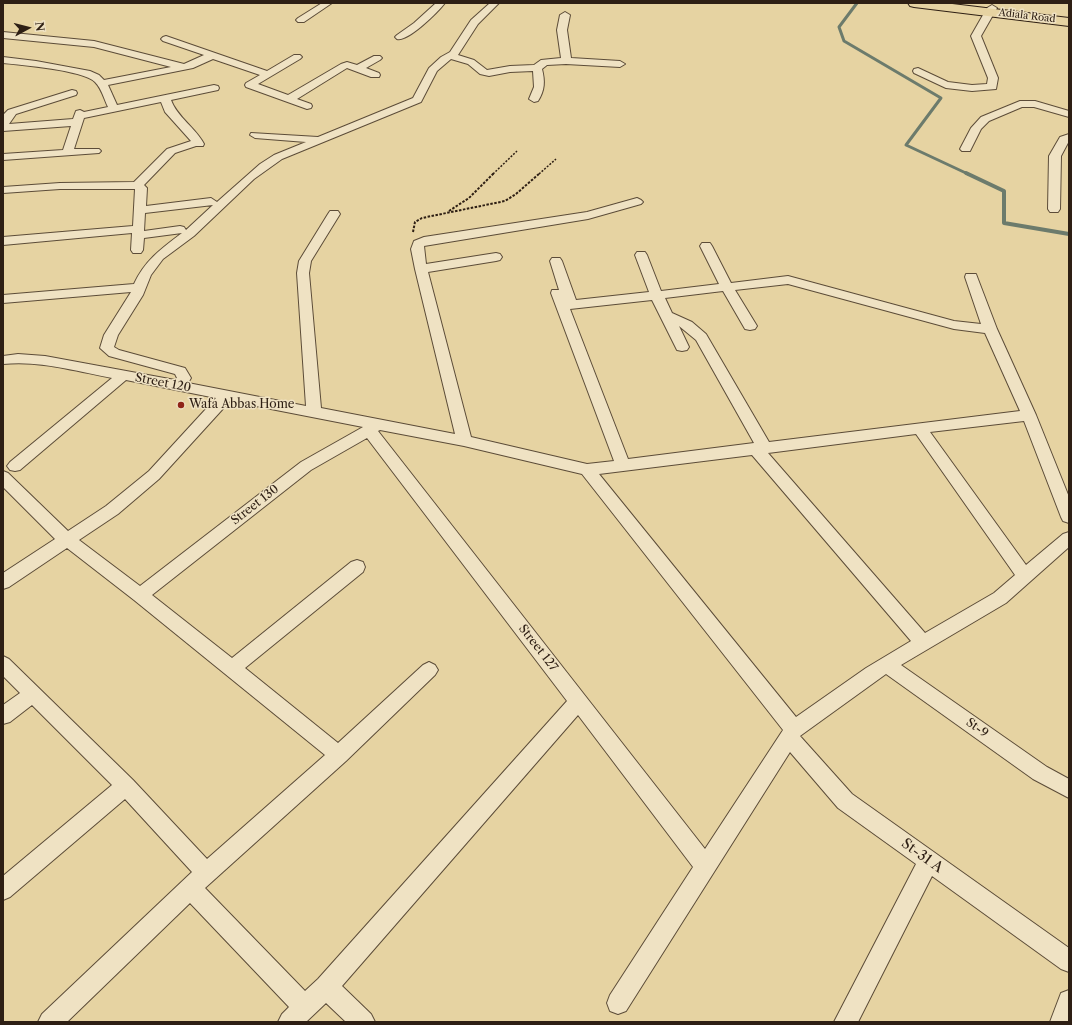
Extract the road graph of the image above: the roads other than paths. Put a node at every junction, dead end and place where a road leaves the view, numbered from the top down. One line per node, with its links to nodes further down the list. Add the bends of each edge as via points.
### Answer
1 (328, 3): 9 (street)
2 (441, 3): 12 (street, via 418,25)
3 (495, 3): 16 (street, via 474,22)
4 (914, 3): 6 (main road, Adiala Road)
5 (948, 3): 6 (main road, Adiala Road)
6 (991, 10): 8 (main road, Adiala Road); 10 (main road, Adiala Road); 25 (street, via 976,36 992,78 992,86 972,88 946,85)
7 (565, 15): 20 (street, via 562,30)
8 (1069, 18)
9 (301, 20)
10 (1069, 22)
11 (3, 35): 13 (street)
12 (400, 37)
13 (31, 38): 19 (street); 22 (street, via 94,44)
14 (166, 39): 15 (street)
15 (213, 55): 22 (street); 26 (street)
16 (450, 56): 23 (street, via 471,62 489,73); 41 (street, via 433,70 417,100)
17 (297, 57): 26 (street)
18 (377, 58): 24 (street)
19 (4, 60): 28 (street, via 83,72 99,78)
20 (566, 61): 21 (street); 23 (street, via 544,62)
21 (620, 64)
22 (184, 67): 28 (street)
23 (537, 68): 33 (street, via 540,90)
24 (358, 69): 27 (street); 32 (street, via 344,66)
25 (918, 71)
26 (267, 74): 32 (street, via 250,85)
27 (375, 75)
28 (102, 83): 35 (street)
29 (214, 88): 31 (street)
30 (72, 93): 38 (street, via 12,112)
31 (164, 98): 35 (street); 47 (street, via 169,110 198,143 171,150)
32 (289, 99): 34 (street)
33 (534, 99)
34 (307, 106)
35 (114, 109): 37 (street)
36 (1069, 114): 42 (street, via 1035,104 1020,104 985,119 976,128)
37 (79, 117): 38 (street); 44 (street)
38 (3, 126)
39 (255, 135): 41 (street)
40 (1069, 137): 51 (street, via 1064,139 1055,156)
41 (318, 140): 66 (street, via 278,157 250,177 190,234 159,256 145,274)
42 (966, 149)
43 (95, 151): 44 (street)
44 (67, 153): 45 (street)
45 (6, 157): 46 (street)
46 (3, 171)
47 (137, 185): 48 (street); 52 (street, via 141,188)
48 (3, 190)
49 (210, 202): 52 (street)
50 (637, 202): 62 (street, via 588,215 424,241 418,244 417,249)
51 (1054, 209)
52 (140, 210): 55 (street)
53 (334, 214): 78 (street, via 305,261 303,273)
54 (180, 230): 55 (street)
55 (138, 232): 56 (street); 58 (street)
56 (3, 241)
57 (706, 246): 65 (street)
58 (137, 250)
59 (641, 255): 67 (street)
60 (496, 257): 62 (street)
61 (556, 261): 69 (street)
62 (421, 269): 82 (street)
63 (971, 277): 72 (street)
64 (554, 285): 69 (street)
65 (726, 286): 67 (street); 71 (street); 72 (street, via 788,280 954,325)
66 (139, 287): 68 (street); 76 (street, via 111,335 107,348 114,353 180,371 184,378)
67 (656, 294): 69 (street); 70 (street)
68 (3, 299)
69 (568, 310): 84 (street)
70 (667, 316): 73 (street); 83 (street, via 687,325 701,336)
71 (750, 326)
72 (990, 329): 79 (street)
73 (682, 346)
74 (3, 360): 75 (street, Street 120, via 45,360)
75 (124, 375): 76 (street, Street 120); 86 (street)
76 (179, 386): 77 (street, Street 120)
77 (227, 395): 78 (street, Street 120); 89 (street, via 154,475 112,510)
78 (314, 413): 80 (street, Street 120)
79 (1029, 415): 81 (street); 87 (street)
80 (373, 428): 82 (street, Street 120); 93 (street, Street 130, via 306,466); 100 (street, Street 127)
81 (919, 428): 83 (street); 91 (street)
82 (464, 441): 85 (street, Street 120)
83 (759, 448): 84 (street); 94 (street)
84 (623, 465): 85 (street)
85 (587, 470): 102 (street, St-31 A)
86 (9, 471): 89 (street)
87 (1069, 517)
88 (1069, 538): 91 (street)
89 (67, 539): 92 (street); 93 (street)
90 (357, 567): 97 (street)
91 (1024, 576): 94 (street, via 1000,598)
92 (3, 582)
93 (140, 595): 97 (street)
94 (922, 643): 96 (street)
95 (3, 664): 99 (street)
96 (886, 664): 102 (street); 105 (street, St-9, via 1040,773)
97 (230, 669): 103 (street)
98 (429, 670): 103 (street)
99 (33, 694): 101 (street); 104 (street)
100 (579, 701): 107 (street, Street 127); 112 (street)
101 (3, 716)
102 (791, 733): 106 (street, St-31 A, via 845,801); 107 (street)
103 (340, 755): 108 (street)
104 (126, 786): 108 (street); 110 (street)
105 (1069, 790)
106 (929, 861): 111 (street, St-31 A); 118 (street)
107 (706, 867): 114 (street)
108 (206, 873): 109 (street)
109 (190, 888): 115 (street); 116 (street)
110 (3, 890)
111 (1069, 961)
112 (326, 987): 115 (street); 117 (street)
113 (1069, 1001): 119 (street)
114 (618, 1003)
115 (297, 1015)
116 (50, 1022)
117 (363, 1022)
118 (846, 1022)
119 (1062, 1022)

